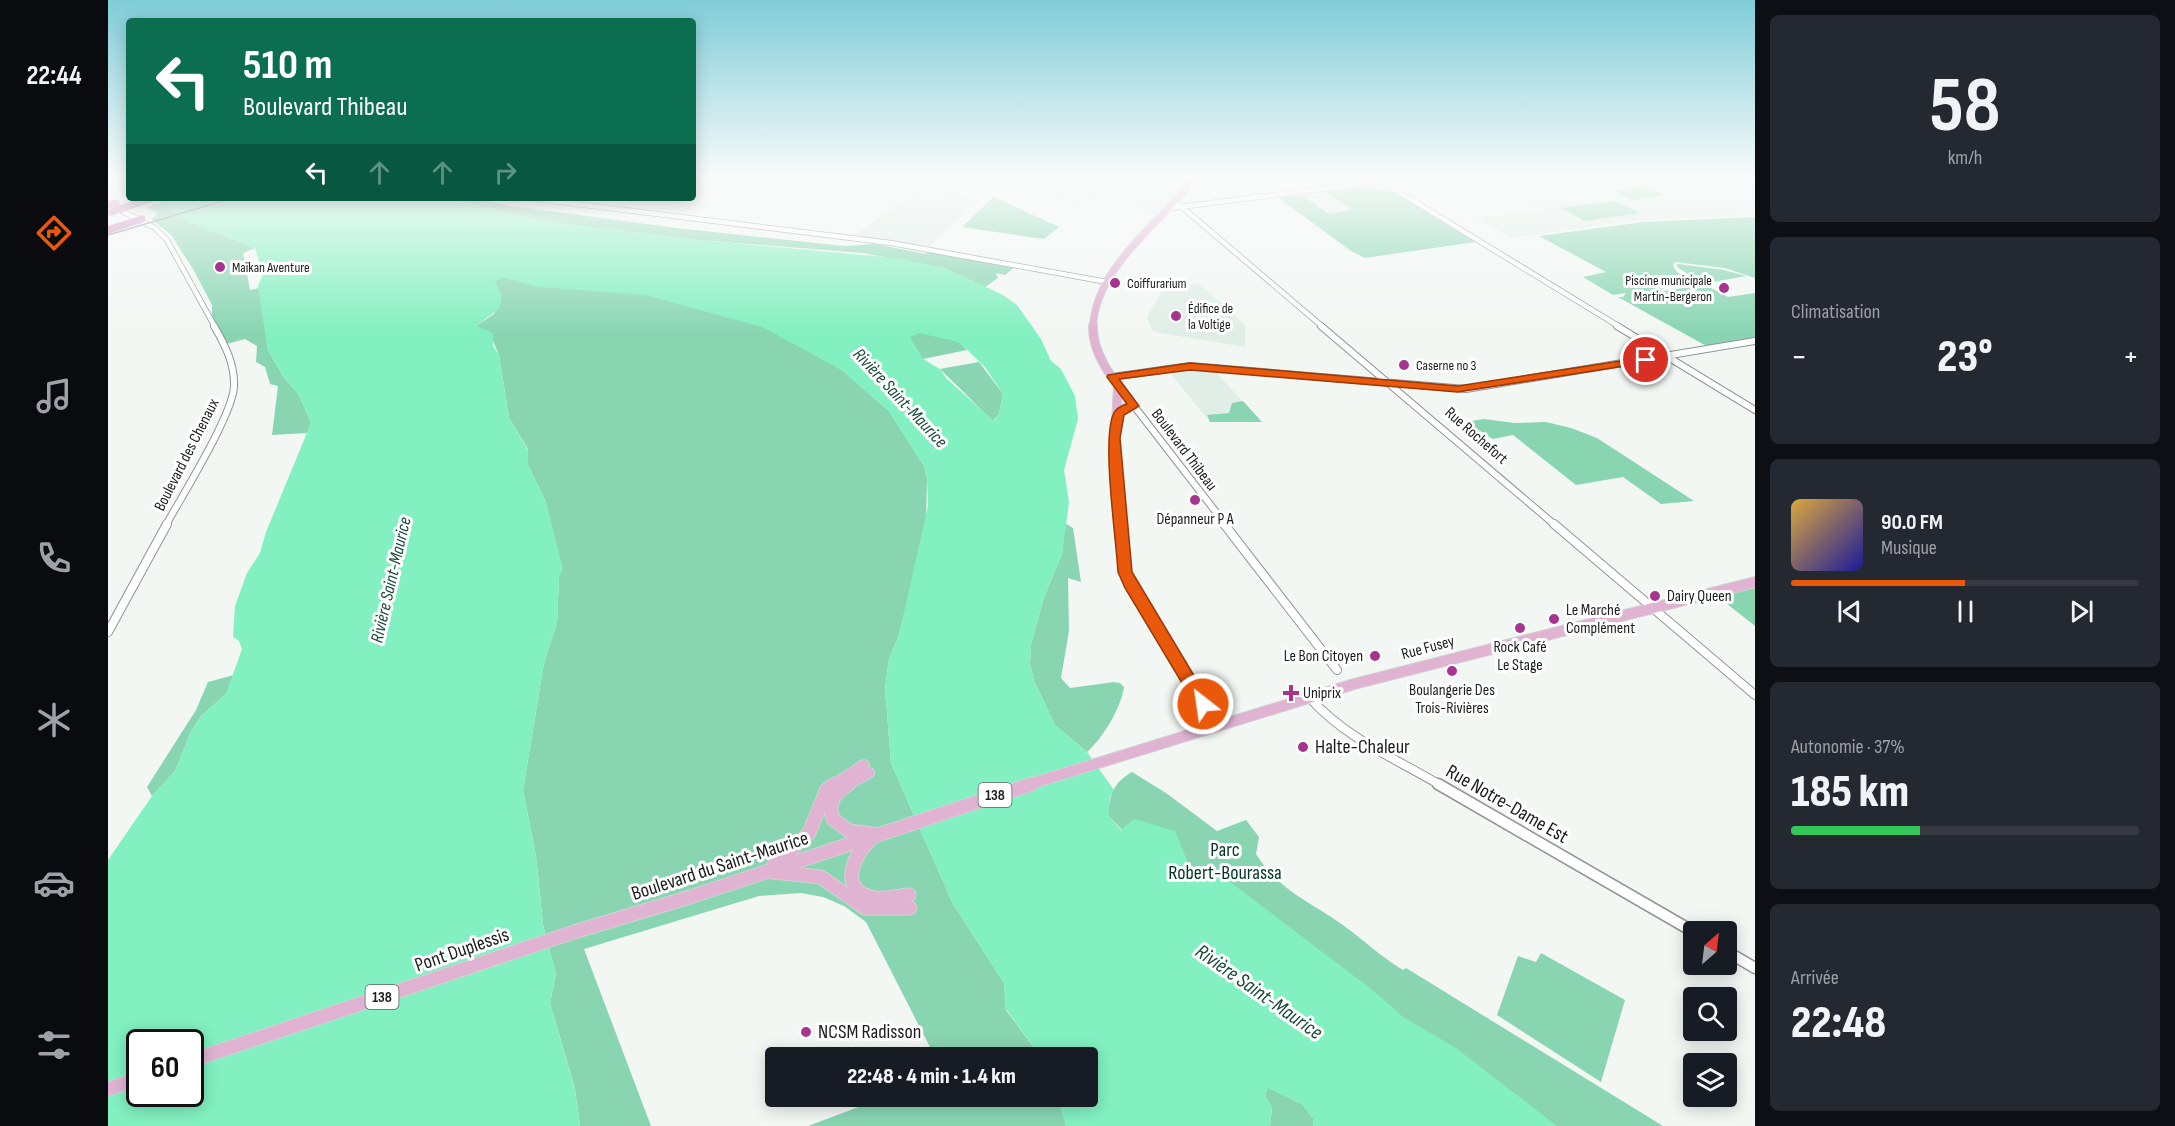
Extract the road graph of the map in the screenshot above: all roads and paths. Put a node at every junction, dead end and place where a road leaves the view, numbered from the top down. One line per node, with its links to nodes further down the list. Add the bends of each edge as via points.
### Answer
1 (155, 229): 17 (street, Boulevard des Chenaux, via 166,238 230,354 234,388 221,423)
2 (775, 229): 6 (street, via 932,248)
3 (1153, 229): 6 (main road, Boulevard Thibeau)
4 (1207, 229): 10 (street, Rue Rochefort)
5 (1458, 229): 8 (street)
6 (1107, 282): 9 (main road, Boulevard Thibeau, via 1095,306 1092,325 1098,351)
7 (1755, 341): 8 (street)
8 (1667, 356): 10 (street, via 1466,389); 13 (street)
9 (1112, 377): 10 (street, via 1190,366); 11 (main road, Boulevard Thibeau)
10 (1391, 384): 16 (street, Rue Rochefort)
11 (1118, 385): 12 (main road, Boulevard Thibeau); 14 (main road)
12 (1134, 406): 14 (main road); 18 (street, Boulevard Thibeau)
13 (1755, 410)
14 (1119, 414): 21 (main road, via 1114,438 1125,572)
15 (1755, 582): 16 (main road, Rue Fusey / 138)
16 (1653, 609): 19 (street, Rue Rochefort); 20 (main road, Rue Fusey / 138, via 1485,649)
17 (108, 632)
18 (1337, 670)
19 (1755, 695)
20 (1310, 698): 21 (main road, Rue Fusey / 138); 24 (street, Rue Notre-Dame Est, via 1325,715 1357,737)
21 (1216, 726): 22 (main road, Rue Fusey / 138)
22 (877, 834): 23 (main road, Boulevard du Saint-Maurice / 138); 23 (main road, via 846,830 830,814 837,792 867,769 827,789 809,833); 23 (main road, via 854,858 854,884 863,894 875,898 909,901 870,909 821,877)
23 (767, 871): 25 (main road, Boulevard du Saint-Maurice / 138)
24 (1683, 926)
25 (574, 933): 28 (main road, Pont Duplessis / 138)
26 (1737, 957): 27 (street)
27 (1755, 968)
28 (204, 1056)
29 (126, 1083): 30 (main road)
30 (108, 1089)

